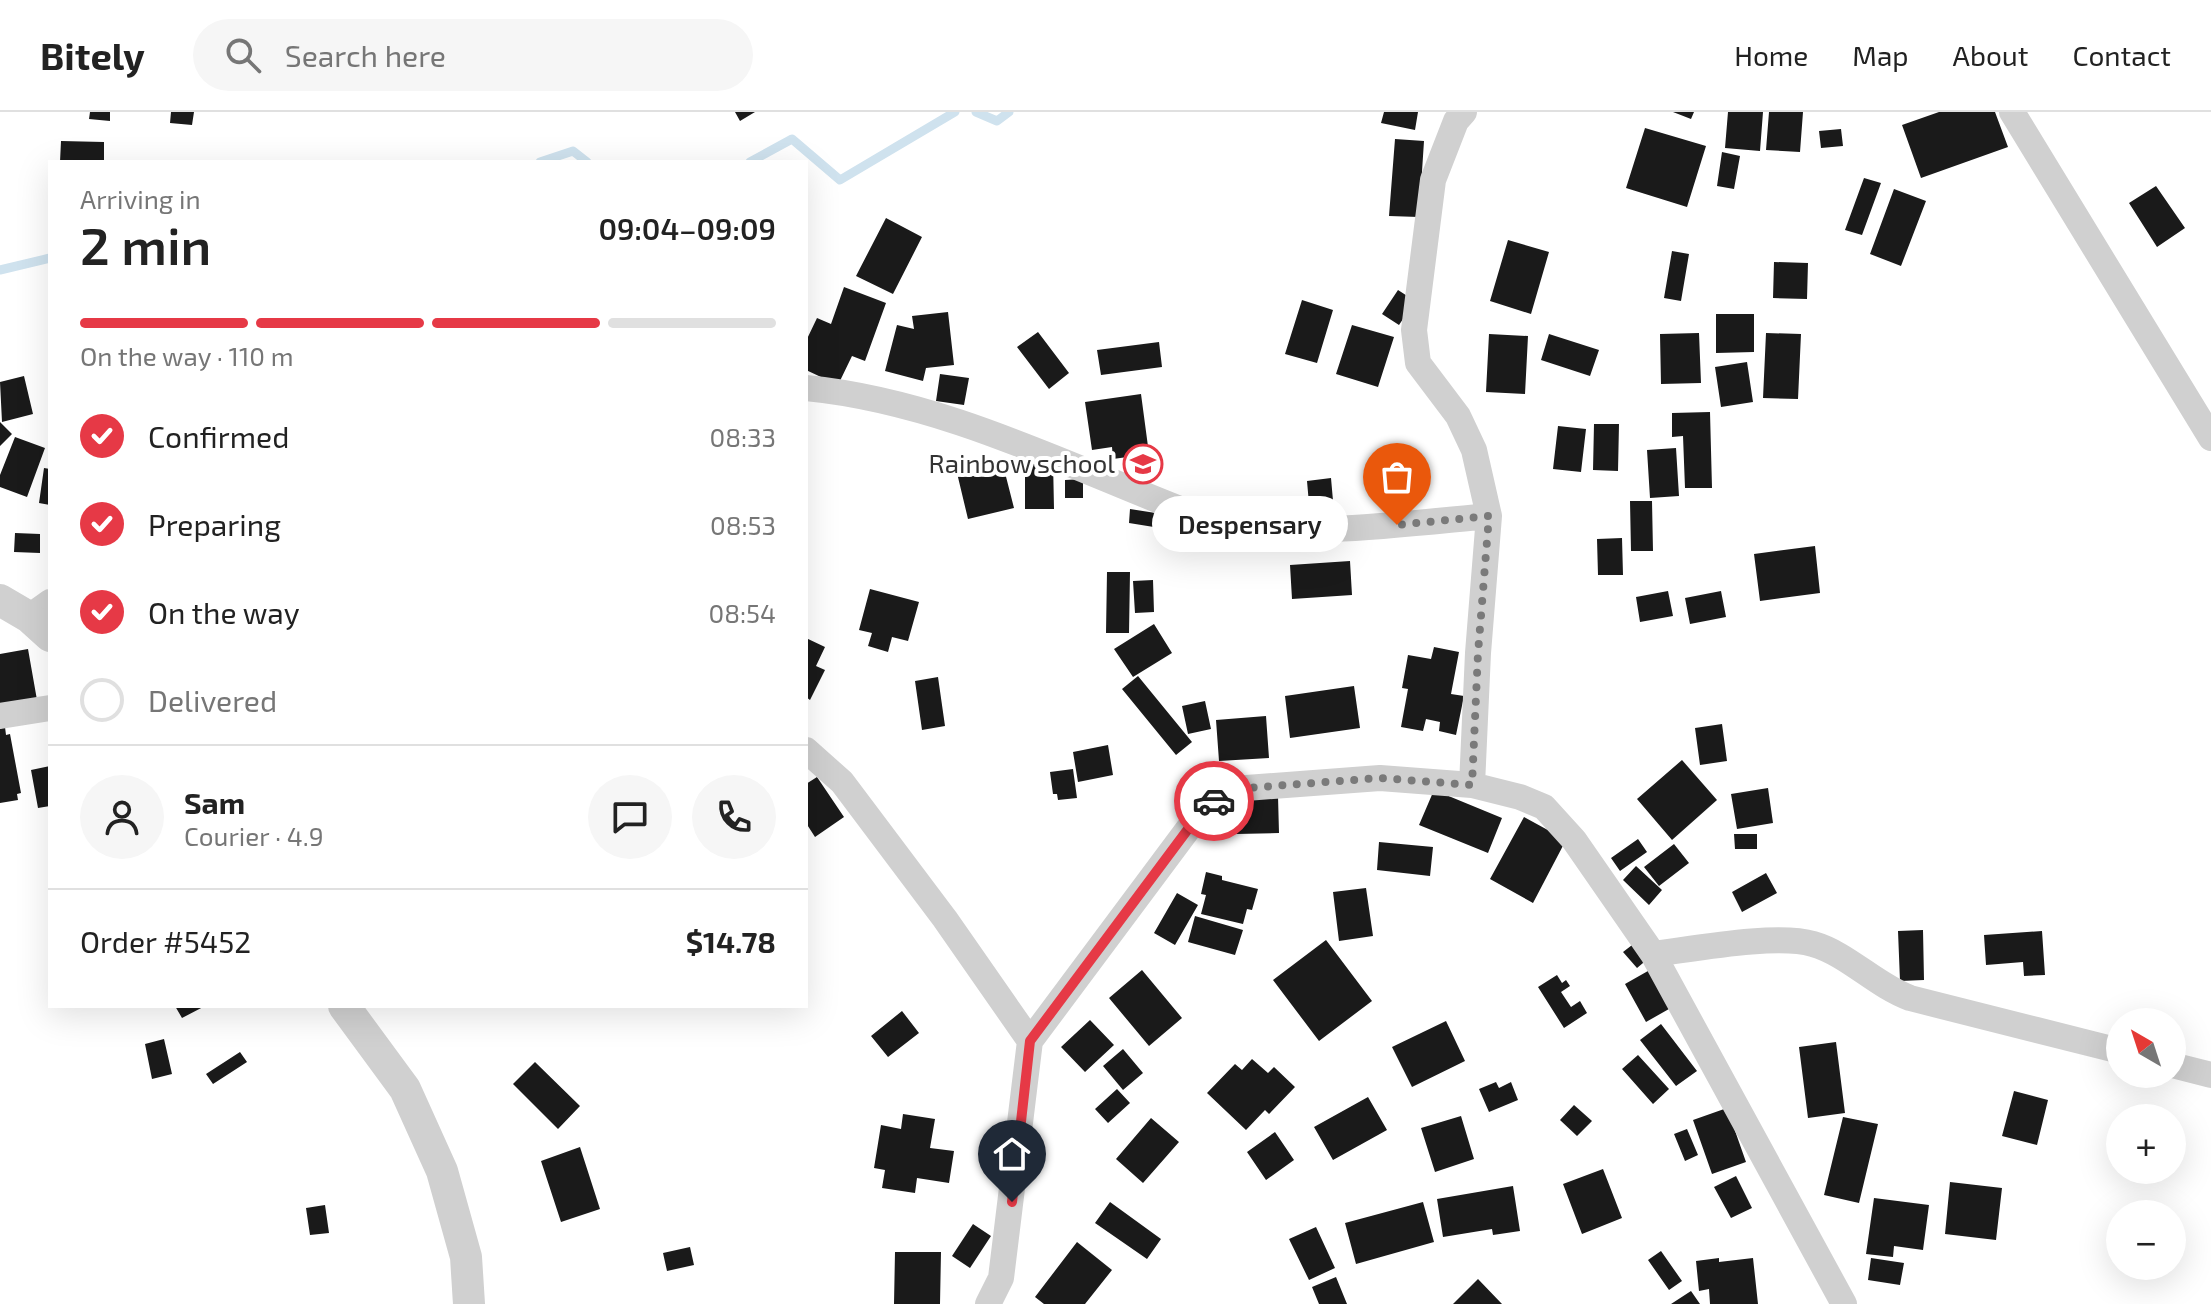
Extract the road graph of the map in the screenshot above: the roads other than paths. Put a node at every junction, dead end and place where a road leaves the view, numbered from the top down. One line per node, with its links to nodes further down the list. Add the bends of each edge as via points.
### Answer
1 (1464, 112): 6 (street, via 1433,180 1414,330 1418,363 1458,416 1474,450)
2 (2012, 112): 4 (street)
3 (808, 388): 6 (street, via 946,417 1216,523 1246,528 1366,527)
4 (2203, 406): 5 (street)
5 (2211, 438)
6 (1489, 516): 12 (street)
7 (0, 600): 8 (street)
8 (43, 618)
9 (48, 708): 10 (street)
10 (0, 716)
11 (808, 752): 15 (street, via 842,782)
12 (1472, 785): 13 (street, via 1544,807 1574,840); 15 (street, via 1380,778 1233,789 1206,805)
13 (1653, 954): 16 (street, via 1752,942 1812,943 1910,998); 21 (street)
14 (345, 1008): 19 (street, via 405,1089 442,1171 466,1257)
15 (1030, 1041): 20 (street, via 1001,1278)
16 (2106, 1047)
17 (2186, 1069): 18 (street)
18 (2211, 1075)
19 (469, 1304)
20 (988, 1304)
21 (1844, 1304)

